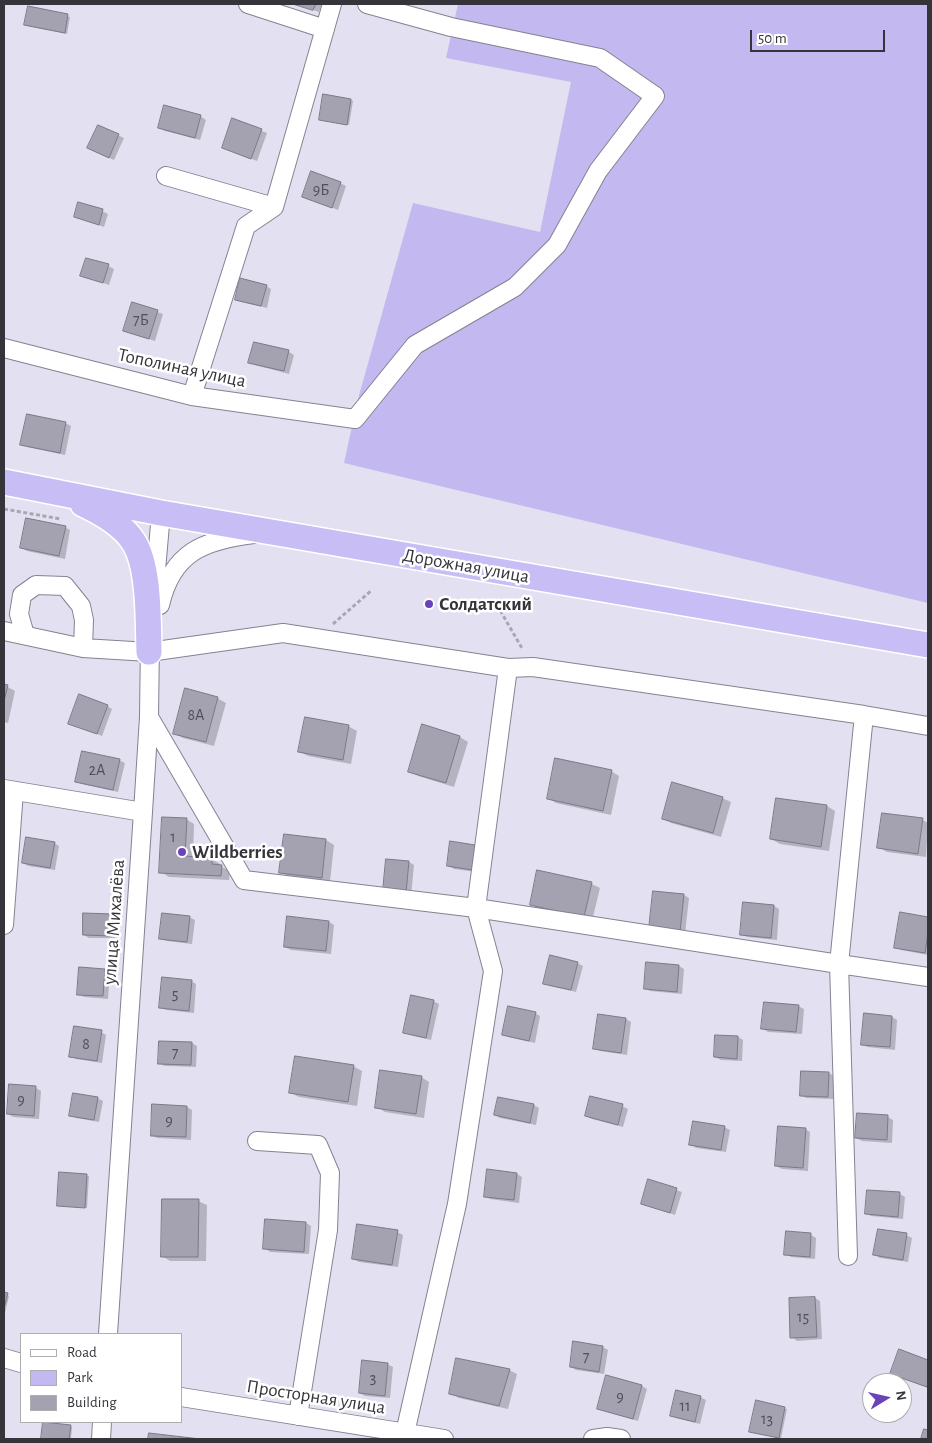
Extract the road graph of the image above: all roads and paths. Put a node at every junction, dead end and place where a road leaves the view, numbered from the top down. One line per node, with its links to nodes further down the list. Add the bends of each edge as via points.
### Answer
1 (248, 4): 4 (street)
2 (332, 4): 4 (street)
3 (367, 4): 8 (street, Тополиная улица, via 600,58 655,96 598,171 557,246 515,287 415,345 355,419)
4 (325, 29): 6 (street)
5 (166, 176): 6 (street)
6 (274, 207): 8 (street, via 246,226)
7 (4, 348): 8 (street, Тополиная улица)
8 (192, 396)
9 (4, 482): 10 (highway, Дорожная улица)
10 (58, 492): 12 (highway, Дорожная улица); 22 (highway, via 116,524 133,541 143,565)
11 (4, 509): 13 (path)
12 (161, 513): 14 (highway, Дорожная улица); 22 (street, улица Михалёва)
13 (61, 519)
14 (270, 532): 20 (highway, Дорожная улица); 22 (street, via 214,542 190,552 173,571 162,596)
15 (372, 590): 19 (path)
16 (497, 605): 23 (path)
17 (4, 631): 18 (street)
18 (25, 635): 21 (street); 21 (street, via 18,614 22,595 36,585 65,586 81,606)
19 (317, 638): 22 (street, via 283,633); 24 (street)
20 (928, 645)
21 (83, 648): 22 (street)
22 (149, 652): 26 (street, улица Михалёва)
23 (533, 667): 24 (street); 25 (street)
24 (508, 668): 30 (street)
25 (864, 715): 27 (street); 32 (street)
26 (149, 717): 29 (street, улица Михалёва); 30 (street, via 244,880)
27 (928, 726)
28 (9, 790): 29 (street); 31 (street)
29 (143, 812): 36 (street, улица Михалёва)
30 (476, 908): 32 (street); 42 (street, via 493,971 457,1204)
31 (4, 925)
32 (839, 964): 33 (street); 35 (street)
33 (928, 977)
34 (257, 1141): 40 (street, via 318,1145 330,1173 328,1230)
35 (848, 1256)
36 (108, 1333)
37 (4, 1358): 38 (street)
38 (20, 1362)
39 (182, 1397): 40 (street, Просторная улица)
40 (298, 1416): 42 (street, Просторная улица)
41 (102, 1423): 43 (street)
42 (405, 1433): 44 (street, Просторная улица)
43 (101, 1439)
44 (444, 1439)
45 (593, 1439): 46 (street)
46 (622, 1439)

